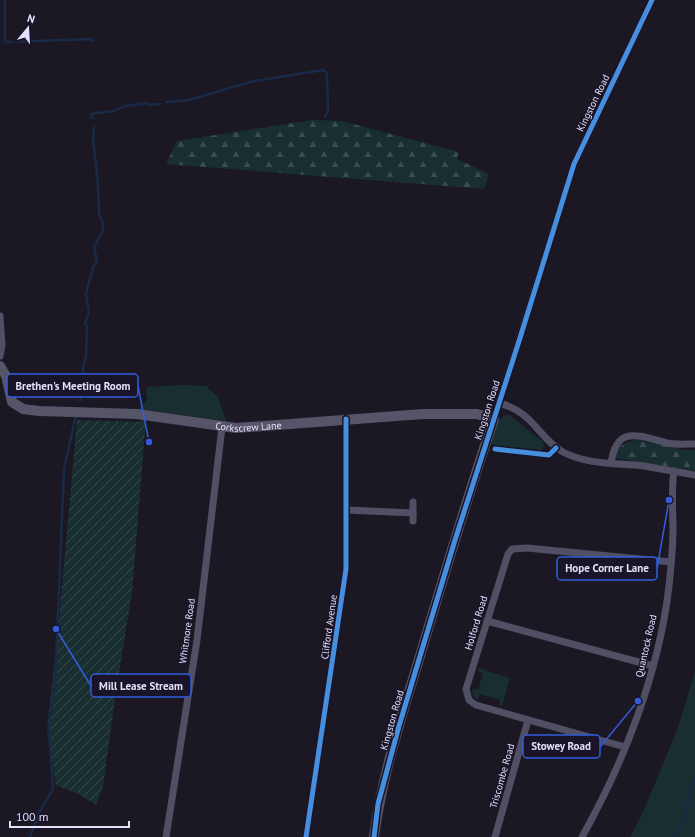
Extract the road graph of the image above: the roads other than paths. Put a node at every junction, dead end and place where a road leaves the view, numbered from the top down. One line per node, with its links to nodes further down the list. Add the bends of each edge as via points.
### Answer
1 (652, 0): 5 (street, Kingston Road, via 574,164)
2 (0, 316): 3 (street)
3 (0, 356)
4 (0, 366): 8 (street, Corkscrew Lane, via 6,376 12,402 30,410 137,414)
5 (499, 403): 7 (street, Kingston Road); 10 (street, via 514,407 525,415)
6 (346, 419): 7 (street, Corkscrew Lane, via 458,413 477,414); 8 (street, Corkscrew Lane, via 248,428); 16 (street, Clifford Avenue)
7 (494, 419): 26 (street, Kingston Road, via 399,726 378,804)
8 (222, 427): 24 (street, Whitmore Road, via 197,640)
9 (695, 444): 12 (street, via 668,443 633,435 619,440)
10 (556, 448): 11 (street, via 549,455); 12 (street, via 577,458)
11 (495, 449)
12 (611, 463): 13 (street)
13 (674, 471): 14 (street); 19 (street, Quantock Road)
14 (695, 475)
15 (413, 502): 17 (street)
16 (347, 510): 17 (street); 25 (street, Clifford Avenue, via 346,569 341,611)
17 (413, 513): 18 (street)
18 (413, 522)
19 (671, 562): 20 (street, Holford Road, via 527,548 512,549 508,554); 21 (street, Quantock Road, via 665,610)
20 (487, 621): 21 (street); 22 (street, Holford Road, via 466,689 467,696 476,705)
21 (653, 666): 23 (street, Quantock Road)
22 (528, 720): 23 (street, Holford Road); 27 (street, Triscombe Road)
23 (625, 747): 28 (street, Quantock Road)
24 (166, 837)
25 (306, 837)
26 (374, 837)
27 (495, 837)
28 (582, 837)

